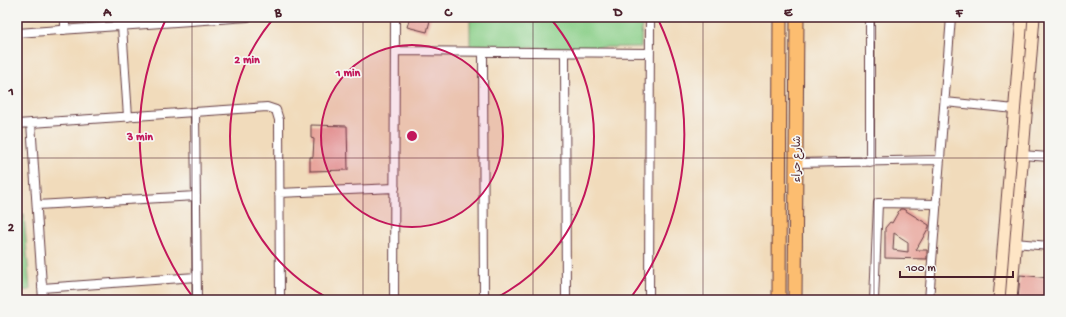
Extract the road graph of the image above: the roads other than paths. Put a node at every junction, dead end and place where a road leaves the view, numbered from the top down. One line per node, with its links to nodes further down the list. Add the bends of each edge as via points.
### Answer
1 (65, 17): 12 (street)
2 (248, 17): 11 (street)
3 (396, 17): 14 (street)
4 (650, 17): 17 (street)
5 (780, 17): 19 (main road, شارع حراء)
6 (796, 17): 18 (main road, شارع حراء)
7 (870, 17): 30 (street)
8 (951, 17): 20 (street)
9 (1022, 17): 21 (street)
10 (1034, 17): 23 (street)
11 (122, 26): 12 (street); 24 (street)
12 (65, 30): 13 (street)
13 (17, 33)
14 (395, 51): 15 (street); 32 (street)
15 (484, 52): 16 (street); 45 (street)
16 (565, 53): 17 (street); 46 (street)
17 (650, 53): 47 (street)
18 (796, 59): 19 (main road); 31 (main road, شارع حراء)
19 (780, 60): 48 (main road, شارع حراء)
20 (945, 102): 21 (street); 29 (street)
21 (1014, 110): 23 (street); 52 (street)
22 (195, 112): 24 (street); 33 (street, via 267,107 276,110 279,120); 34 (street)
23 (1026, 112): 27 (street)
24 (128, 116): 25 (street)
25 (31, 123): 26 (street); 35 (street)
26 (17, 124)
27 (1022, 155): 28 (street); 37 (street)
28 (1049, 157)
29 (940, 160): 30 (street); 36 (street)
30 (870, 162): 31 (street)
31 (796, 163): 49 (main road, شارع حراء)
32 (395, 188): 33 (street); 44 (street)
33 (279, 194): 43 (street)
34 (196, 196): 35 (street); 39 (street)
35 (37, 204): 40 (street)
36 (937, 204): 50 (street, via 878,203); 51 (street)
37 (1015, 243): 38 (street); 53 (street)
38 (1049, 246)
39 (196, 277): 40 (street); 42 (street)
40 (42, 288): 41 (street)
41 (43, 300)
42 (197, 300)
43 (280, 300)
44 (394, 300)
45 (484, 300)
46 (566, 300)
47 (649, 300)
48 (779, 300)
49 (795, 300)
50 (874, 300)
51 (930, 300)
52 (999, 300)
53 (1011, 300)

